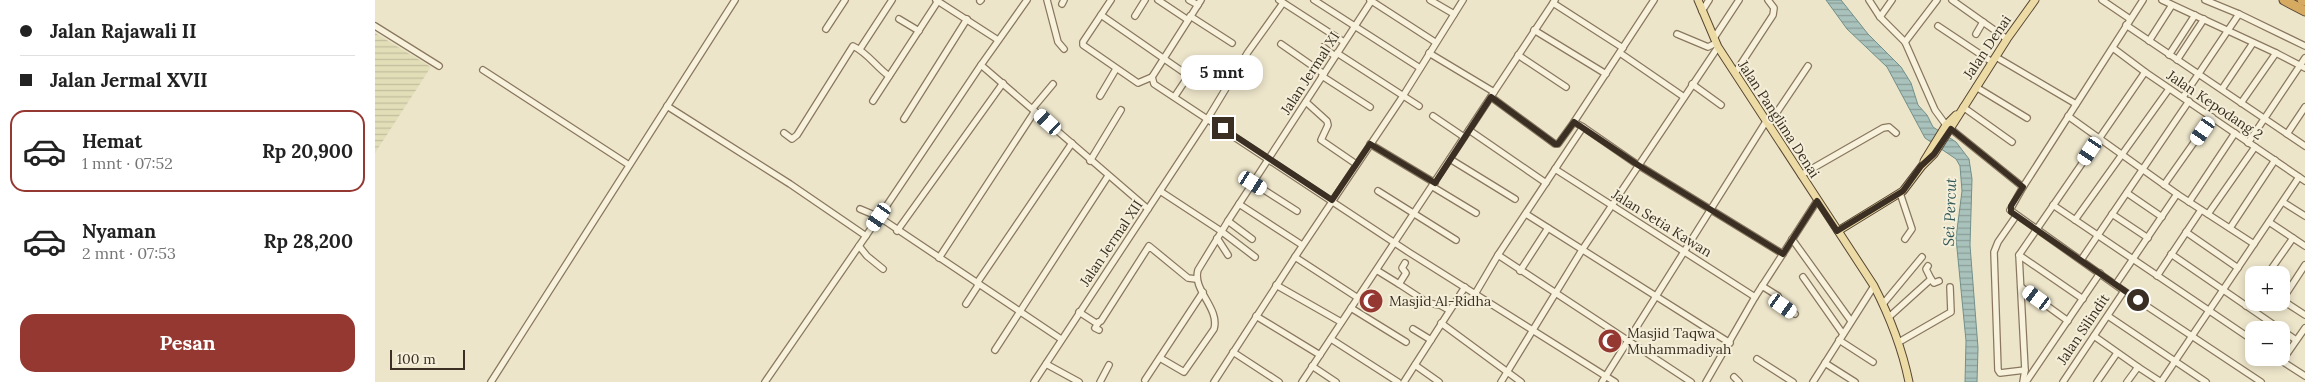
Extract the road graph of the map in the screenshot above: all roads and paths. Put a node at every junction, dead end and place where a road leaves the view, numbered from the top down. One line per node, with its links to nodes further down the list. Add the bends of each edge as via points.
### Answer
1 (735, 0): 116 (street)
2 (845, 0): 52 (street)
3 (892, 0): 71 (street)
4 (1027, 0): 59 (street)
5 (1047, 0): 72 (street, via 1058,42)
6 (1111, 0): 38 (street)
7 (1145, 0): 40 (street)
8 (1158, 0): 42 (street)
9 (1189, 0): 32 (street)
10 (1314, 0): 51 (street)
11 (1371, 0): 51 (street, Jalan Jermal XI); 62 (street)
12 (1431, 0): 36 (street)
13 (1463, 0): 36 (street)
14 (1654, 0): 73 (street)
15 (1697, 0): 34 (main road, Jalan Panglima Denai)
16 (1709, 0): 34 (street)
17 (1739, 0): 65 (street)
18 (1768, 0): 91 (street, via 1774,8 1773,15)
19 (1869, 0): 41 (street)
20 (1891, 0): 41 (street)
21 (1937, 0): 63 (street)
22 (1952, 0): 47 (street)
23 (2035, 0): 58 (main road, Jalan Denai)
24 (2102, 0): 45 (street)
25 (2143, 0): 45 (street)
26 (2162, 0): 33 (street)
27 (2205, 0): 37 (street)
28 (2284, 0): 35 (highway)
29 (937, 1): 44 (street); 55 (street)
30 (1281, 1): 61 (street); 125 (street, Jalan Jermal XII)
31 (1554, 1): 53 (street); 73 (street)
32 (1199, 3): 42 (street)
33 (2172, 5): 39 (street); 60 (street)
34 (1702, 11): 65 (main road, Jalan Panglima Denai)
35 (2305, 11)
36 (1453, 14): 62 (street)
37 (2239, 14): 54 (street); 68 (street)
38 (1101, 15): 80 (street); 88 (street, via 1083,45)
39 (2195, 15): 46 (street); 78 (street)
40 (1135, 16)
41 (1880, 16): 63 (street)
42 (1189, 18): 64 (street); 80 (street)
43 (899, 19): 55 (street)
44 (967, 19): 59 (street); 129 (street)
45 (2130, 19): 48 (street)
46 (2204, 19): 54 (street); 82 (street)
47 (1983, 22): 57 (street); 58 (street)
48 (2126, 25): 60 (street); 70 (street)
49 (375, 26): 84 (street)
50 (1937, 26): 81 (street)
51 (1355, 27): 61 (street, Jalan Jermal XI); 87 (street)
52 (826, 29)
53 (1534, 30): 77 (street); 92 (street)
54 (2229, 30): 66 (street); 93 (street)
55 (919, 31): 95 (street)
56 (1677, 34): 65 (street, via 1708,47)
57 (1976, 34)
58 (2007, 39): 81 (main road, Jalan Denai)
59 (999, 40): 83 (street)
60 (2149, 41): 78 (street)
61 (1344, 42): 76 (street, Jalan Jermal XI)
62 (1435, 42): 74 (street)
63 (1905, 42): 133 (street, via 1935,110)
64 (1232, 43)
65 (1716, 43): 91 (main road, Jalan Panglima Denai); 99 (street)
66 (2253, 43): 75 (street); 103 (street)
67 (1281, 44): 94 (street)
68 (2305, 46)
69 (1323, 47): 76 (street)
70 (2113, 48): 90 (street, Jalan Kepodang 2); 114 (street)
71 (860, 49): 95 (street); 137 (street, via 853,46 795,137)
72 (1064, 49)
73 (1622, 50): 92 (street); 108 (street)
74 (1429, 53): 87 (street); 104 (street)
75 (2276, 53): 86 (street); 113 (street)
76 (1336, 54): 94 (street, Jalan Jermal XI); 107 (street)
77 (1518, 55): 100 (street); 104 (street)
78 (2169, 55): 82 (street)
79 (2305, 58): 86 (street)
80 (1164, 59): 96 (street); 106 (street, via 1187,76)
81 (1994, 59): 101 (main road, Jalan Denai); 114 (street)
82 (2177, 60): 93 (street)
83 (981, 65): 97 (street); 190 (street)
84 (439, 66)
85 (1808, 66): 131 (street)
86 (2303, 67): 128 (street)
87 (1420, 68): 107 (street)
88 (1115, 69): 96 (street, via 1138,83); 105 (street)
89 (483, 70): 153 (street)
90 (2145, 72): 102 (street, Jalan Kepodang 2); 140 (street)
91 (1735, 73): 131 (main road, Jalan Panglima Denai)
92 (1606, 74): 130 (street)
93 (2199, 74): 103 (street); 109 (street)
94 (1323, 75): 112 (street, Jalan Jermal XI); 119 (street)
95 (889, 76): 110 (street)
96 (1152, 77): 106 (street, via 1154,84)
97 (1003, 83): 121 (street); 198 (street)
98 (1053, 84): 121 (street)
99 (1692, 84): 108 (street); 115 (street)
100 (1566, 87)
101 (1976, 87): 120 (main road, Jalan Denai); 126 (street)
102 (2169, 88): 109 (street, Jalan Kepodang 2); 147 (street)
103 (2222, 89): 113 (street)
104 (1492, 95): 130 (street, via 1555,144); 134 (street)
105 (1100, 96)
106 (1175, 96): 125 (street)
107 (1403, 96): 117 (street); 144 (street)
108 (1684, 97): 154 (street)
109 (2183, 97): 111 (street, Jalan Kepodang 2)
110 (873, 101)
111 (2189, 101): 127 (street, Jalan Kepodang 2); 156 (street)
112 (1305, 102): 148 (street, Jalan Jermal XI); 152 (street, via 1327,121 1321,140)
113 (2241, 103): 128 (street)
114 (2076, 104): 124 (street)
115 (1721, 105)
116 (667, 106): 153 (street); 203 (street)
117 (1419, 106)
118 (2305, 106): 138 (street)
119 (1370, 107)
120 (1963, 108): 133 (main road, Jalan Denai); 141 (street)
121 (1034, 110): 142 (street); 226 (street)
122 (1121, 110): 151 (street)
123 (1433, 116): 139 (street)
124 (2068, 116): 140 (street); 164 (street)
125 (1208, 118): 148 (street); 166 (street, Jalan Jermal XII)
126 (2027, 118)
127 (2212, 118): 136 (street, Jalan Kepodang 2); 163 (street)
128 (2263, 118): 138 (street); 143 (street)
129 (904, 119)
130 (1574, 122): 132 (street)
131 (1768, 122): 157 (main road, Jalan Panglima Denai); 178 (street)
132 (1583, 127): 154 (street); 155 (street)
133 (1948, 129): 164 (street); 167 (main road, Jalan Denai)
134 (1469, 130): 139 (street); 161 (street)
135 (1896, 133): 157 (street, via 1889,127 1883,128)
136 (2235, 133): 143 (street, Jalan Kepodang 2); 173 (street)
137 (784, 134)
138 (2287, 134): 145 (street)
139 (1464, 137): 149 (street)
140 (2099, 138): 147 (street); 176 (street)
141 (2012, 142)
142 (1072, 143): 151 (street); 245 (street)
143 (2249, 143): 146 (street, Jalan Kepodang 2)
144 (1370, 144): 152 (street); 162 (street)
145 (2305, 146)
146 (2255, 147): 150 (street, Jalan Kepodang 2); 186 (street)
147 (2121, 155): 156 (street); 192 (street)
148 (1269, 159): 160 (street, Jalan Jermal XI); 171 (street)
149 (1450, 159): 162 (street); 170 (street)
150 (2275, 160): 159 (street, Jalan Kepodang 2); 196 (street)
151 (1090, 161): 158 (street)
152 (1356, 164): 171 (street)
153 (629, 165): 322 (street)
154 (1638, 165): 177 (street); 178 (street)
155 (1555, 170): 161 (street); 177 (street, Jalan Setia Kawan)
156 (2143, 170): 163 (street); 168 (street)
157 (1801, 175): 172 (main road, Jalan Panglima Denai)
158 (1108, 176): 180 (street); 272 (street)
159 (2302, 179): 174 (street)
160 (1253, 183): 175 (street, Jalan Jermal XI); 182 (street)
161 (1546, 183): 184 (street)
162 (1434, 185): 183 (street); 187 (street)
163 (2164, 185): 169 (street)
164 (2023, 187): 188 (street, via 2010,209)
165 (1378, 191): 187 (street)
166 (1160, 192): 180 (street, Jalan Jermal XII); 199 (street)
167 (1900, 193): 200 (main road, Jalan Denai); 210 (street, via 1912,229)
168 (2127, 193): 185 (street); 191 (street)
169 (2177, 194): 173 (street); 191 (street)
170 (1515, 199)
171 (1332, 200): 211 (street); 213 (street)
172 (1817, 201): 200 (main road, Jalan Panglima Denai); 209 (street)
173 (2189, 202): 181 (street)
174 (2283, 202): 189 (street); 194 (street)
175 (1239, 204): 193 (street, Jalan Jermal XI); 213 (street)
176 (2053, 205): 192 (street); 197 (street)
177 (1611, 207): 216 (street); 217 (street, Jalan Setia Kawan)
178 (1711, 208): 217 (street); 218 (street)
179 (860, 209): 190 (street)
180 (1148, 210): 273 (street, Jalan Jermal XII)
181 (2201, 210): 186 (street); 201 (street)
182 (1297, 211)
183 (1475, 213)
184 (1526, 214): 195 (street); 221 (street)
185 (2112, 214): 202 (street); 205 (street)
186 (2208, 214): 196 (street)
187 (1415, 215): 208 (street); 211 (street)
188 (2016, 216): 197 (street); 316 (street, via 1994,252 1998,370 2000,373)
189 (2305, 216)
190 (879, 217): 198 (street); 203 (street)
191 (2162, 217): 205 (street)
192 (2075, 220): 202 (street)
193 (1228, 221): 199 (street, Jalan Jermal XI); 207 (street)
194 (2269, 222): 206 (street); 212 (street)
195 (1548, 228): 216 (street); 236 (street)
196 (2230, 228): 212 (street)
197 (2036, 230): 222 (street); 227 (street)
198 (897, 231): 226 (street)
199 (1221, 231): 204 (street, Jalan Jermal XI); 223 (street)
200 (1837, 231): 250 (main road, Jalan Panglima Denai)
201 (2186, 232): 219 (street); 233 (street)
202 (2098, 235): 227 (street); 228 (street)
203 (865, 236): 214 (street)
204 (1217, 238): 220 (street); 241 (street, Jalan Jermal XI, via 1202,261)
205 (2148, 238): 228 (street)
206 (2293, 238): 215 (street); 232 (street)
207 (1252, 239)
208 (1456, 240)
209 (1792, 240): 218 (street); 279 (street)
210 (1905, 240)
211 (1395, 244): 235 (street); 251 (street)
212 (2254, 244): 233 (street)
213 (1302, 245): 224 (street)
214 (859, 246): 234 (street); 323 (street)
215 (2305, 246)
216 (1582, 250): 258 (street); 261 (street)
217 (1683, 251): 261 (street); 262 (street, Jalan Setia Kawan)
218 (1783, 254): 249 (street)
219 (2171, 254): 239 (street); 255 (street)
220 (1228, 255)
221 (1498, 255): 236 (street); 259 (street)
222 (2019, 255): 253 (street); 263 (street)
223 (1255, 257)
224 (1295, 257): 248 (street); 260 (street)
225 (1922, 257): 265 (street)
226 (939, 258): 245 (street)
227 (2081, 260): 237 (street)
228 (2133, 260): 239 (street); 247 (street)
229 (1405, 263): 246 (street, via 1402,268 1406,273)
230 (2305, 265): 238 (street)
231 (1928, 266): 242 (street, via 1926,269)
232 (2273, 266)
233 (2238, 268): 255 (street)
234 (883, 269)
235 (1378, 271): 246 (street); 260 (street)
236 (1520, 271): 258 (street)
237 (2100, 273): 247 (street); 263 (street)
238 (2299, 273): 243 (street); 254 (street)
239 (2157, 276): 270 (street)
240 (1803, 277): 291 (street)
241 (1196, 279): 257 (street); 281 (street, via 1188,278 1149,246)
242 (1931, 279): 244 (street, via 1934,283); 278 (street)
243 (2305, 280)
244 (1939, 281)
245 (978, 284): 264 (street); 272 (street)
246 (1399, 284): 269 (street, via 1428,303)
247 (2116, 284): 256 (street)
248 (1276, 286): 276 (street); 282 (street)
249 (1762, 286): 262 (street); 274 (street, via 1778,296 1782,305)
250 (1874, 286): 265 (main road, Jalan Panglima Denai); 279 (street)
251 (1465, 287): 259 (street); 269 (street)
252 (1950, 287): 298 (street, via 1951,312)
253 (2021, 287): 280 (street); 316 (street)
254 (2290, 287)
255 (2224, 289): 266 (street); 270 (street)
256 (2124, 291): 277 (street, Jalan Silindit); 288 (street)
257 (1203, 292): 305 (street); 305 (street, via 1216,325 1188,370 1181,372)
258 (1556, 293): 287 (street); 296 (street)
259 (1475, 294): 287 (street)
260 (1358, 298): 268 (street)
261 (1656, 298): 296 (street); 299 (street)
262 (1755, 298): 299 (street)
263 (2083, 299): 280 (street)
264 (966, 304)
265 (1883, 304): 278 (main road, Jalan Panglima Denai)
266 (2245, 305)
267 (2290, 305): 275 (street)
268 (1351, 308): 282 (street); 297 (street)
269 (1449, 310): 283 (street)
270 (2209, 311): 288 (street); 290 (street)
271 (2253, 311): 295 (street)
272 (1019, 312): 292 (street); 301 (street)
273 (1079, 312): 281 (street); 292 (street, Jalan Jermal XII)
274 (1795, 314)
275 (2305, 315)
276 (1256, 316): 302 (street); 304 (street)
277 (2108, 316): 289 (street, Jalan Silindit); 307 (street)
278 (1889, 317): 298 (main road, Jalan Panglima Denai)
279 (1851, 321): 291 (street)
280 (2068, 321): 342 (street)
281 (1099, 322): 286 (street, via 1095,328)
282 (1341, 322): 293 (street)
283 (1441, 323): 294 (street); 317 (street)
284 (2305, 328): 295 (street)
285 (1413, 329): 294 (street)
286 (1099, 330)
287 (1533, 330): 317 (street); 319 (street)
288 (2193, 335): 307 (street); 348 (street)
289 (2094, 336): 303 (street); 343 (street, Jalan Silindit)
290 (2245, 336)
291 (1841, 337): 308 (street); 309 (street)
292 (1061, 339): 310 (street, Jalan Jermal XII)
293 (1331, 339): 304 (street); 331 (street)
294 (1431, 340): 312 (street)
295 (2296, 340): 300 (street)
296 (1629, 341): 319 (street); 337 (street)
297 (1406, 342)
298 (1899, 342): 341 (main road, Jalan Panglima Denai)
299 (1730, 343): 338 (street)
300 (2290, 347)
301 (995, 350)
302 (1233, 352): 327 (street); 328 (street)
303 (2117, 353): 315 (street); 344 (street)
304 (1319, 355): 313 (street)
305 (1160, 358): 320 (street)
306 (1757, 359): 339 (street)
307 (2175, 361): 346 (street); 347 (street)
308 (1873, 362)
309 (1825, 363): 321 (street); 340 (street)
310 (1046, 364): 324 (street, Jalan Jermal XII); 325 (street)
311 (1109, 365): 326 (street)
312 (1415, 365): 332 (street); 333 (street)
313 (1312, 366): 329 (street); 330 (street)
314 (2290, 366): 318 (street)
315 (2137, 367): 345 (street); 346 (street)
316 (2025, 370): 342 (street)
317 (1508, 372): 334 (street); 335 (street)
318 (2305, 377): 349 (street)
319 (1604, 379): 336 (street)
320 (1145, 380)
321 (1857, 381)
322 (491, 382)
323 (765, 382)
324 (1034, 382)
325 (1079, 382)
326 (1100, 382)
327 (1214, 382)
328 (1279, 382)
329 (1302, 382)
330 (1335, 382)
331 (1398, 382)
332 (1404, 382)
333 (1439, 382)
334 (1501, 382)
335 (1521, 382)
336 (1615, 382)
337 (1691, 382)
338 (1706, 382)
339 (1793, 382)
340 (1813, 382)
341 (1909, 382)
342 (2025, 382)
343 (2063, 382)
344 (2097, 382)
345 (2127, 382)
346 (2161, 382)
347 (2206, 382)
348 (2261, 382)
349 (2302, 382)

